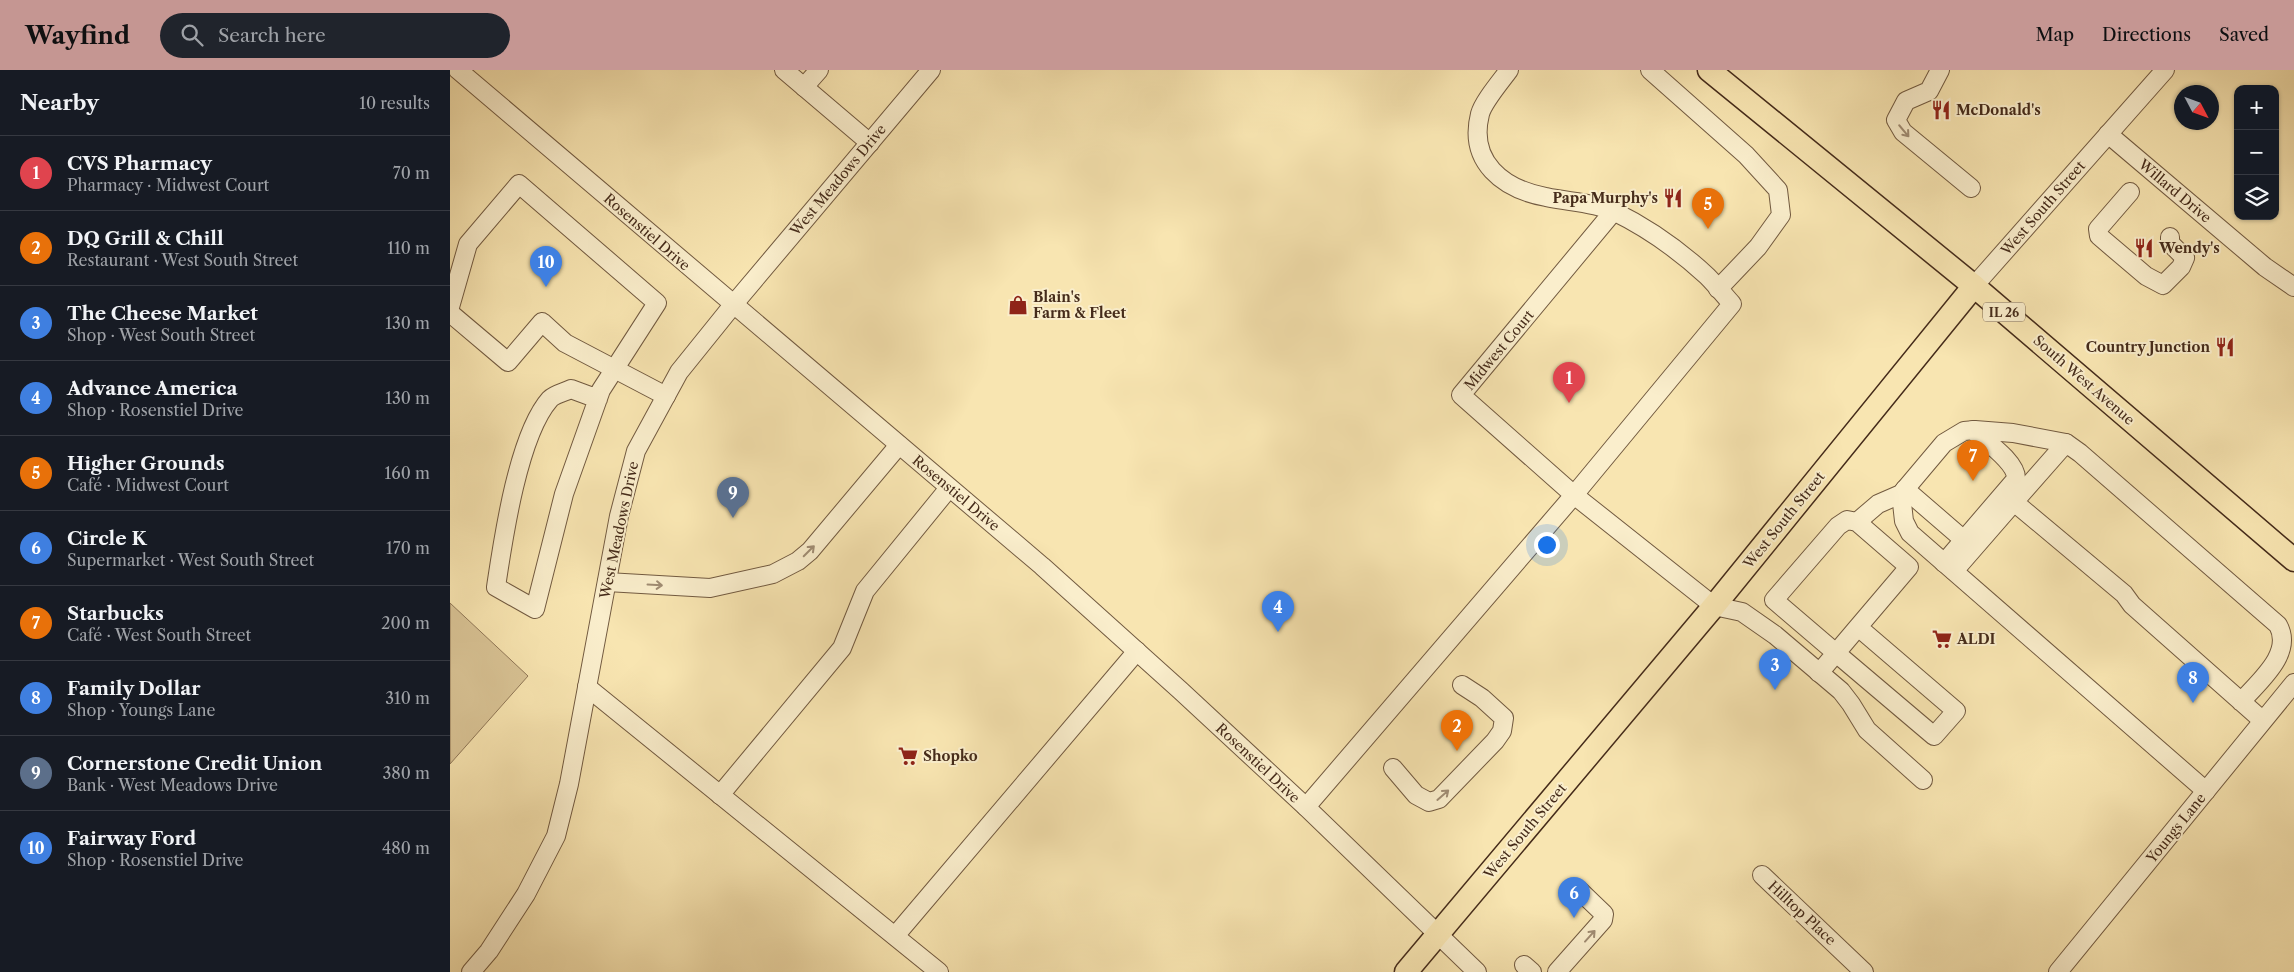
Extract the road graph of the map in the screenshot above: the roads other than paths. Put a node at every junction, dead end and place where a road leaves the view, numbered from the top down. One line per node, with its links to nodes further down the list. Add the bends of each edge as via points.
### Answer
1 (458, 70): 20 (street, Rosenstiel Drive)
2 (784, 70): 10 (street)
3 (819, 70): 10 (street)
4 (931, 70): 12 (street, West Meadows Drive)
5 (1509, 70): 15 (street, via 1480,113 1477,139 1485,163 1498,178 1517,190)
6 (1650, 70): 19 (street, via 1746,155 1778,190 1781,215 1758,247)
7 (1710, 70): 17 (main road, South West Avenue / IL 26)
8 (2165, 70): 11 (street, West South Street)
9 (1939, 72): 13 (street, one-way to 13, via 1929,91 1906,101 1896,120 1903,132)
10 (804, 87): 12 (street)
11 (2108, 134): 17 (street, West South Street); 18 (street, Willard Drive, via 2265,267)
12 (870, 143): 20 (street, West Meadows Drive)
13 (1971, 188)
14 (2130, 192): 16 (street, via 2098,230 2099,236 2146,276 2164,285 2185,258 2170,243)
15 (1613, 212): 19 (street, via 1662,240 1707,276); 31 (street, Midwest Court, via 1461,395)
16 (2170, 237)
17 (1974, 286): 35 (main road, South West Avenue / IL 26); 38 (main road, West South Street)
18 (2294, 287)
19 (1718, 289): 31 (street, via 1732,304)
20 (733, 305): 24 (street, West Meadows Drive, via 679,372); 28 (street, Rosenstiel Drive)
21 (450, 307): 23 (street, via 468,244 519,184 657,303)
22 (450, 313): 23 (street, via 508,362 542,322 565,343)
23 (614, 370): 24 (street); 25 (street)
24 (666, 396): 37 (street, West Meadows Drive, via 636,452 619,516)
25 (598, 400): 25 (street, via 564,494 535,610 496,588 506,522 531,432 551,398 571,389)
26 (1973, 430): 27 (street, via 2020,434); 30 (street, via 1957,434 1944,443); 34 (street, via 2012,464 2016,476)
27 (2066, 443): 32 (street); 46 (street, via 2278,625 2283,641 2279,656)
28 (899, 445): 29 (street, Rosenstiel Drive); 37 (street, one-way to 28, via 710,588 773,574 810,551)
29 (949, 488): 40 (street, Rosenstiel Drive); 51 (street, via 865,591 842,648)
30 (1903, 491): 33 (street, via 1878,504); 34 (street); 36 (street, via 1903,516 1907,530)
31 (1574, 495): 38 (street, Midwest Court); 52 (street)
32 (2014, 502): 36 (street); 46 (street, via 2124,594 2132,605)
33 (1856, 522): 39 (street, via 1909,567); 41 (street, via 1848,520 1838,526 1774,600)
34 (1964, 540): 36 (street)
35 (2294, 560)
36 (1949, 567): 50 (street)
37 (607, 582): 45 (street, West Meadows Drive)
38 (1714, 606): 42 (street, via 1742,612 1759,622); 55 (main road, West South Street)
39 (1858, 627): 41 (street); 41 (street, via 1956,711 1934,736)
40 (1137, 651): 52 (street, Rosenstiel Drive); 56 (street)
41 (1836, 653): 42 (street)
42 (1819, 673): 49 (street, via 1847,697 1867,730)
43 (2294, 683): 47 (street, Youngs Lane)
44 (1462, 685): 48 (street, one-way to 44, via 1416,795 1429,802 1435,801 1494,741 1502,731 1504,718)
45 (587, 687): 51 (street); 57 (street, West Meadows Drive, via 556,836 526,894 489,951)
46 (2241, 702): 47 (street)
47 (2262, 720): 50 (street, Youngs Lane)
48 (1393, 768)
49 (1923, 780)
50 (2206, 791): 63 (street, Youngs Lane)
51 (720, 795): 56 (street)
52 (1306, 807): 55 (street, Rosenstiel Drive)
53 (1762, 875): 62 (street, Hilltop Place)
54 (1579, 890): 61 (street, one-way to 54, via 1603,920 1600,908)
55 (1438, 934): 59 (main road, West South Street); 60 (street, Rosenstiel Drive)
56 (895, 936): 58 (street)
57 (471, 972)
58 (939, 972)
59 (1406, 972)
60 (1477, 972)
61 (1557, 972)
62 (1864, 972)
63 (2058, 972)

